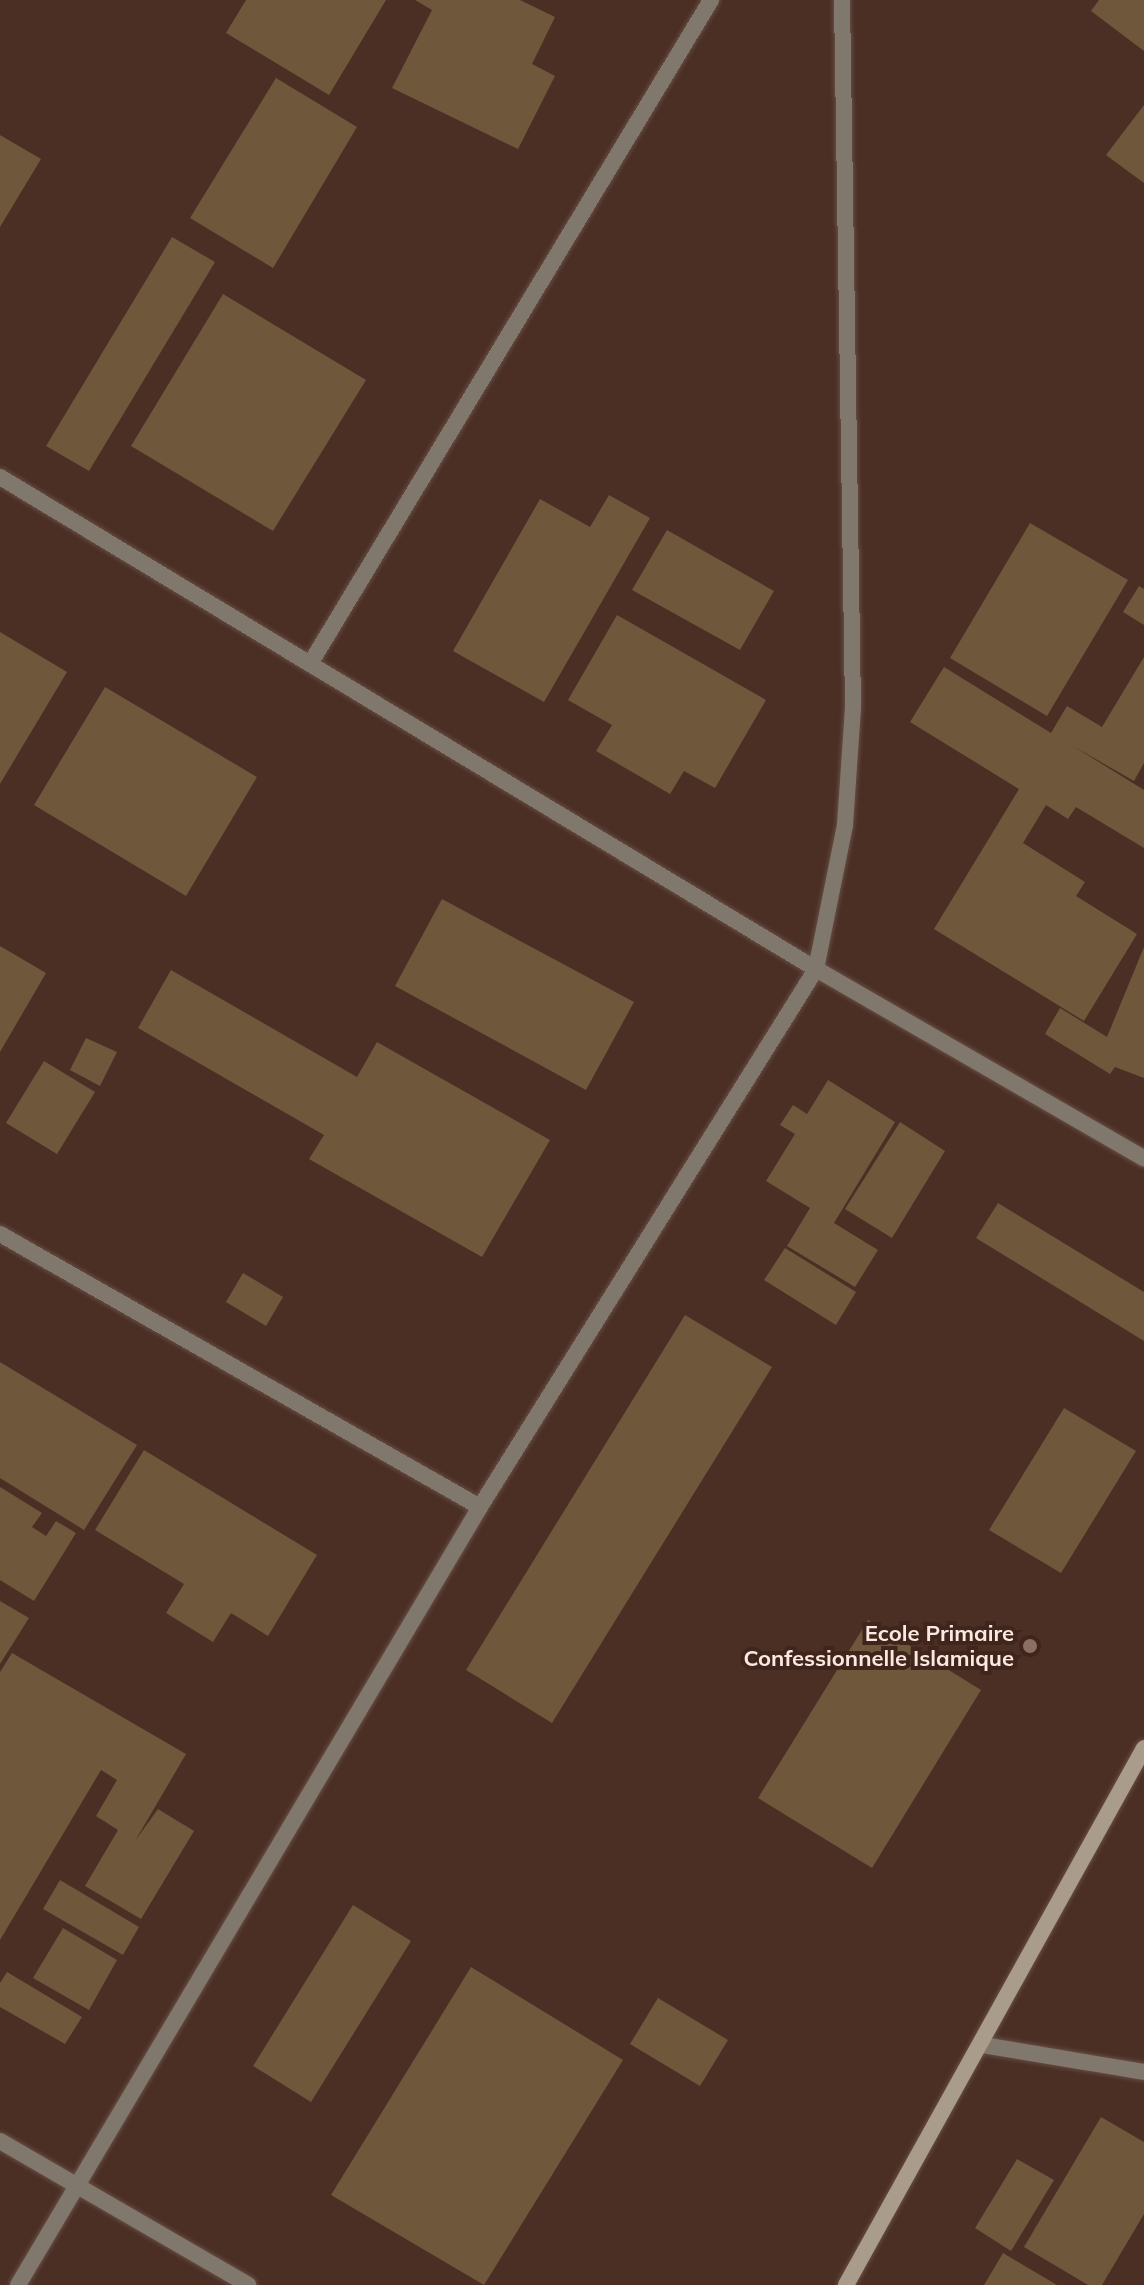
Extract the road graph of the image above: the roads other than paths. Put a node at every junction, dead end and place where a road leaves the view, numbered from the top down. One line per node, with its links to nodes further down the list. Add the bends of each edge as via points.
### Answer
1 (711, 0): 4 (street)
2 (842, 0): 5 (street, via 853,708 845,825)
3 (0, 477): 4 (street)
4 (310, 664): 5 (street)
5 (816, 969): 6 (street); 8 (street)
6 (1144, 1158)
7 (0, 1234): 8 (street)
8 (480, 1507): 13 (street)
9 (1144, 1748): 10 (street)
10 (983, 2045): 11 (street); 16 (street)
11 (1144, 2072)
12 (0, 2141): 13 (street)
13 (76, 2186): 14 (street); 15 (street)
14 (18, 2285)
15 (248, 2285)
16 (846, 2285)

